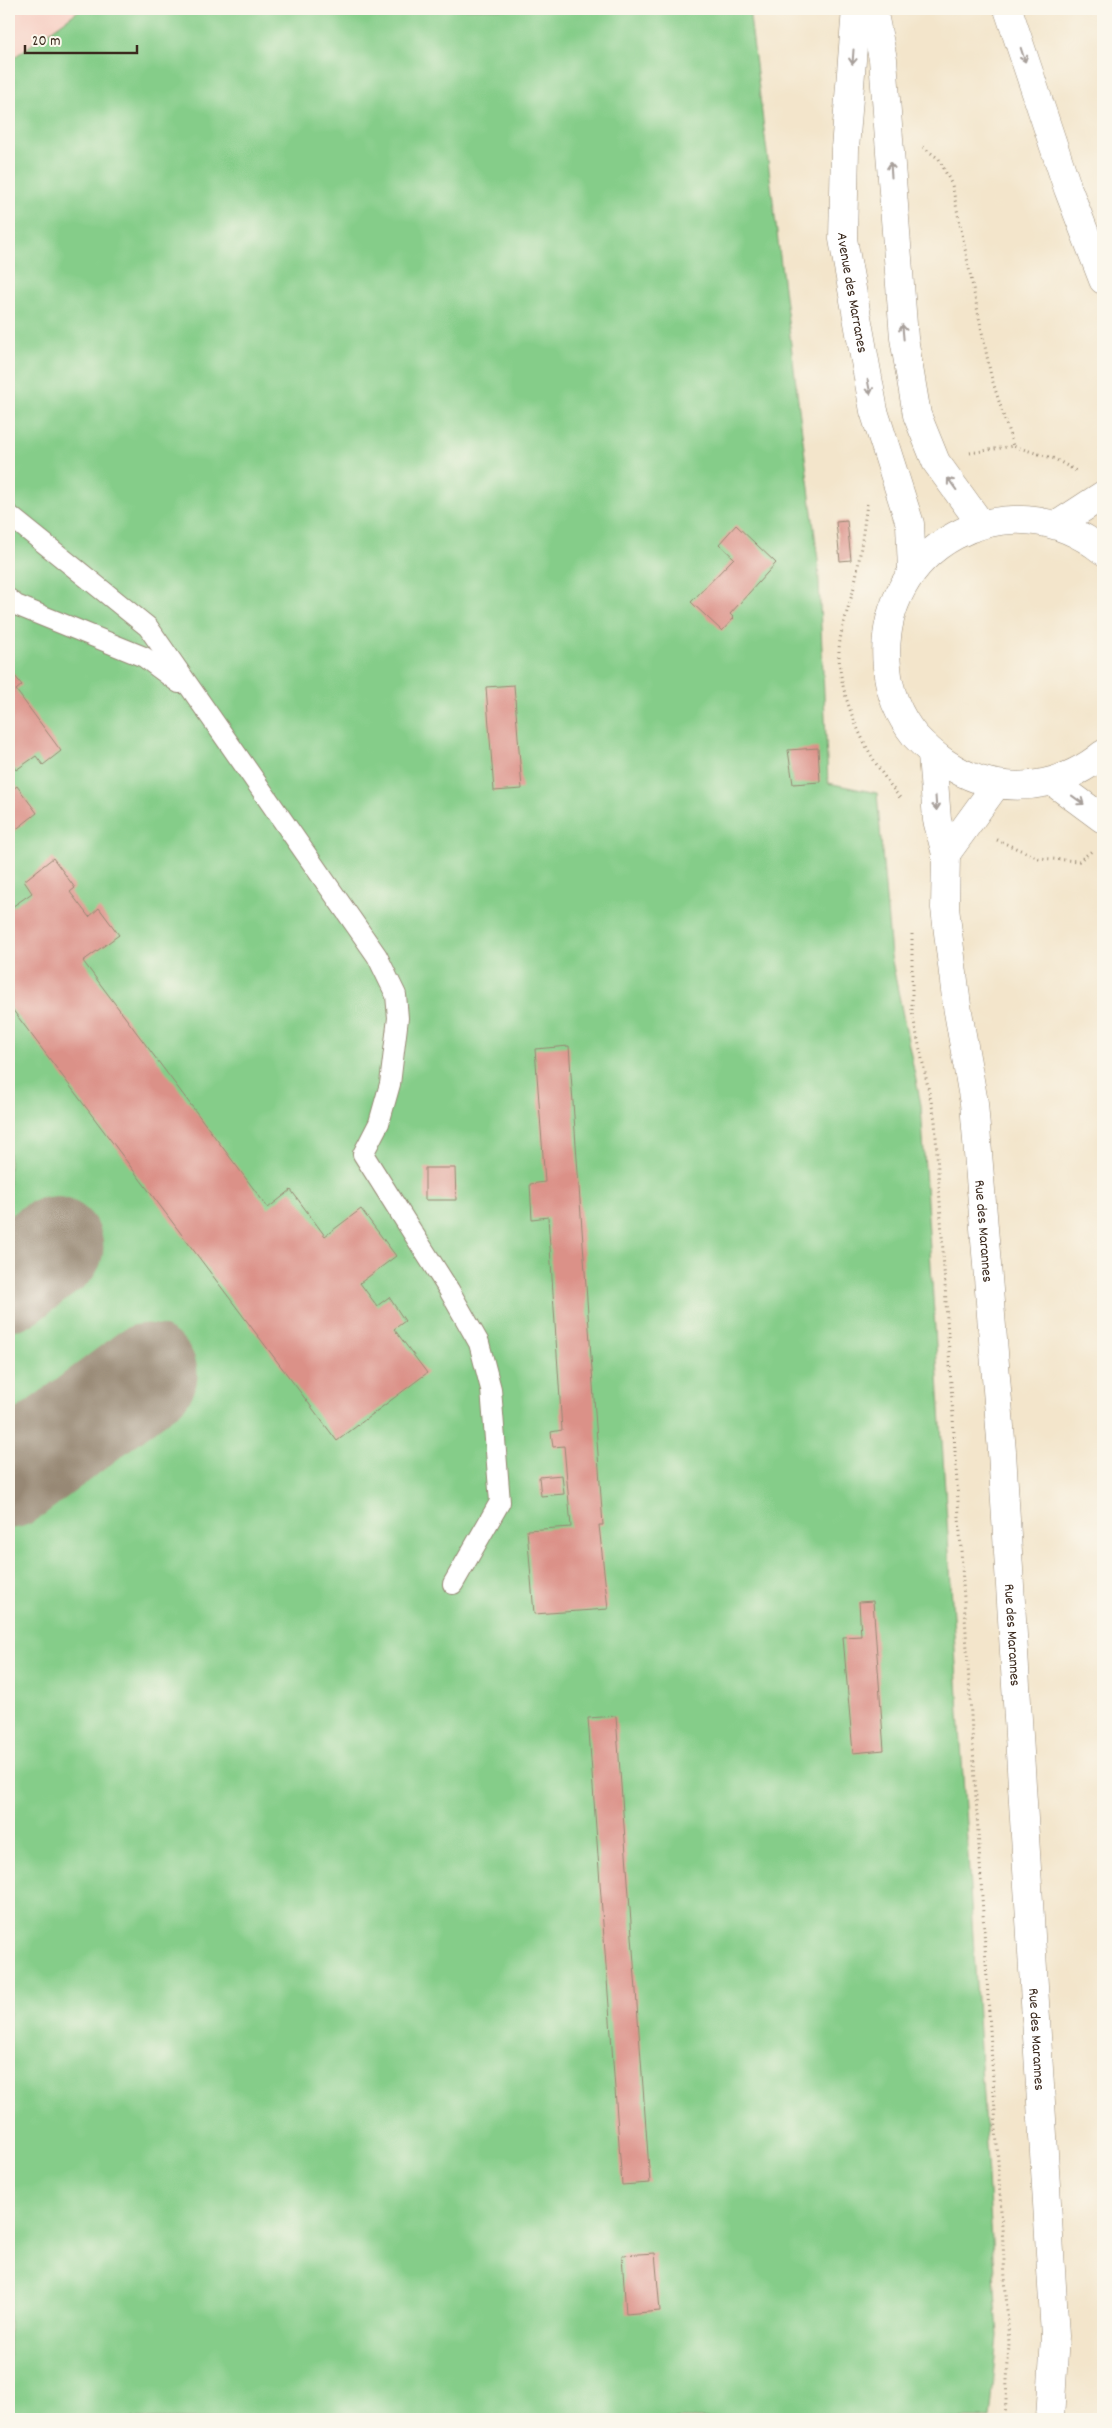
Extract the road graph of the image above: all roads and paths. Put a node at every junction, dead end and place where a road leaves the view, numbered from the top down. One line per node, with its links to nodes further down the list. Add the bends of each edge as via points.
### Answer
1 (856, 9): 14 (main road, Avenue des Marranes, one-way to 14, via 845,149 843,239 874,411 910,524)
2 (873, 9): 11 (main road, one-way to 2, via 936,462 917,415 904,338 883,59)
3 (1008, 9): 5 (main road, one-way to 5, via 1068,189)
4 (913, 147): 6 (path, via 923,147 939,159 952,185 991,376)
5 (1103, 280)
6 (1013, 446): 7 (path); 8 (path, via 1055,459)
7 (965, 454)
8 (1079, 472)
9 (1103, 495): 12 (main road)
10 (9, 515): 16 (lane, via 148,627)
11 (981, 524): 12 (main road, via 1019,518); 14 (main road, via 943,541)
12 (1057, 524): 13 (main road, via 1088,538)
13 (1103, 551)
14 (912, 570): 17 (main road, via 892,606 885,646 888,678 905,724)
15 (9, 599): 16 (lane, via 16,605 144,657)
16 (194, 695): 24 (lane, via 377,956 396,995 398,1018 390,1084 379,1123 363,1154 479,1343 491,1389 500,1502)
17 (932, 754): 20 (main road, via 962,774); 22 (main road, Rue des Marannes, one-way to 22, via 937,820)
18 (1103, 754): 19 (main road, via 1088,767)
19 (1052, 782): 20 (main road, via 1025,786); 21 (main road, one-way to 21)
20 (996, 785): 22 (main road)
21 (1103, 819)
22 (946, 854): 26 (main road, Rue des Marannes, via 945,908 957,1006 974,1103 1002,1452 1055,2336)
23 (912, 933): 25 (path, via 912,1012 935,1120 1009,2343)
24 (453, 1584)
25 (1005, 2419)
26 (1050, 2419)

